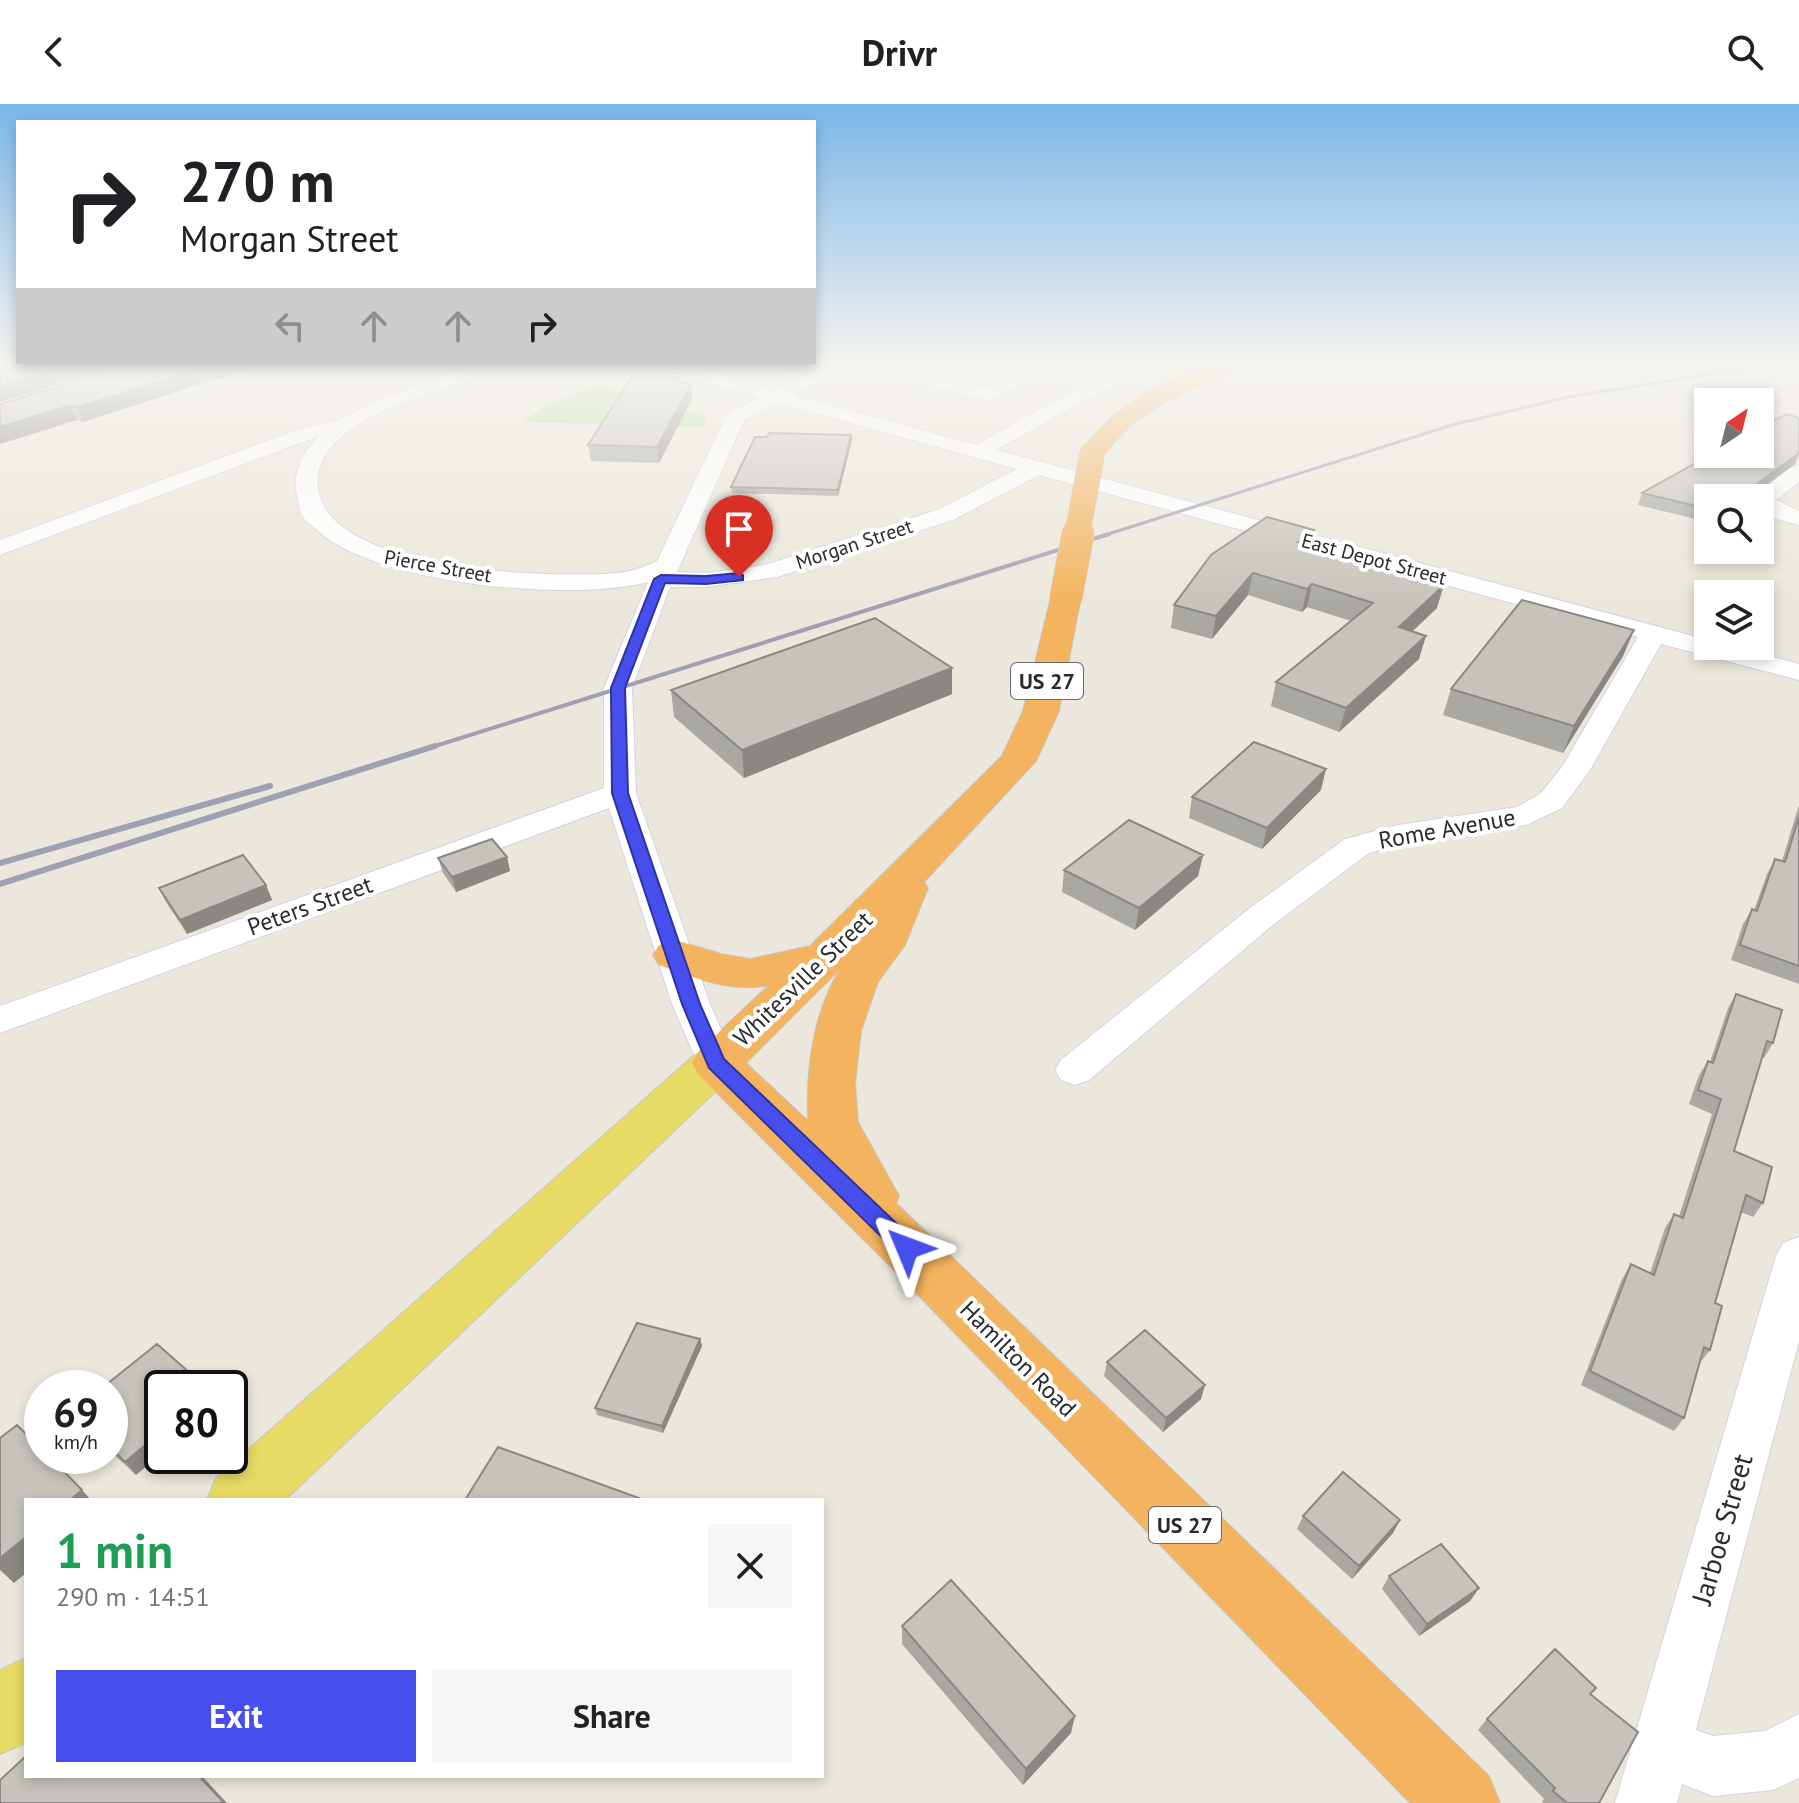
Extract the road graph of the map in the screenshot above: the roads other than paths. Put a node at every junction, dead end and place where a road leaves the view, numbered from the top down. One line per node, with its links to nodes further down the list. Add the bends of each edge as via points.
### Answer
1 (271, 446): 11 (street)
2 (323, 446): 8 (street)
3 (722, 446): 14 (street, Hamilton Road)
4 (957, 446): 7 (street, East Depot Street)
5 (988, 446): 7 (street)
6 (1097, 446): 20 (highway, Whitesville Street / US 27, bridge, via 1041,711 1018,761)
7 (978, 452): 9 (street, East Depot Street)
8 (307, 468): 11 (street, via 265,461); 15 (street, Pierce Street, via 310,510 322,525 371,553 457,573)
9 (1036, 468): 14 (street, Morgan Street, via 945,515 768,572 706,580); 17 (street, East Depot Street)
10 (1799, 472): 12 (street, via 1762,500)
11 (201, 473): 13 (street)
12 (1799, 518)
13 (0, 548)
14 (664, 572): 15 (street, Morgan Street); 16 (street, Hamilton Road)
15 (586, 581): 16 (street, via 621,593 641,612)
16 (644, 623): 19 (street, Hamilton Road, via 618,688)
17 (1654, 633): 18 (street, East Depot Street); 25 (street, Rome Avenue, via 1575,770 1551,801 1526,815 1357,846 1262,916)
18 (1799, 672)
19 (620, 793): 21 (street, Hamilton Road); 23 (street, Peters Street)
20 (916, 868): 22 (highway, Whitesville Street / US 27); 26 (highway, via 883,945 857,978 838,1031 831,1083 833,1122 854,1166)
21 (675, 955): 22 (highway, via 750,974); 24 (street, Hamilton Road)
22 (825, 958): 24 (highway, Whitesville Street / US 27)
23 (0, 1020)
24 (716, 1063): 26 (highway, Hamilton Road / US 27); 28 (main road, Whitesville Street)
25 (1075, 1070)
26 (907, 1248): 33 (highway, Hamilton Road / US 27)
27 (1799, 1256): 32 (street, Jarboe Street)
28 (241, 1498)
29 (24, 1696): 30 (main road)
30 (0, 1718)
31 (1799, 1744): 32 (street, via 1773,1760 1713,1766)
32 (1662, 1747): 34 (street, Jarboe Street)
33 (1462, 1803)
34 (1646, 1803)

